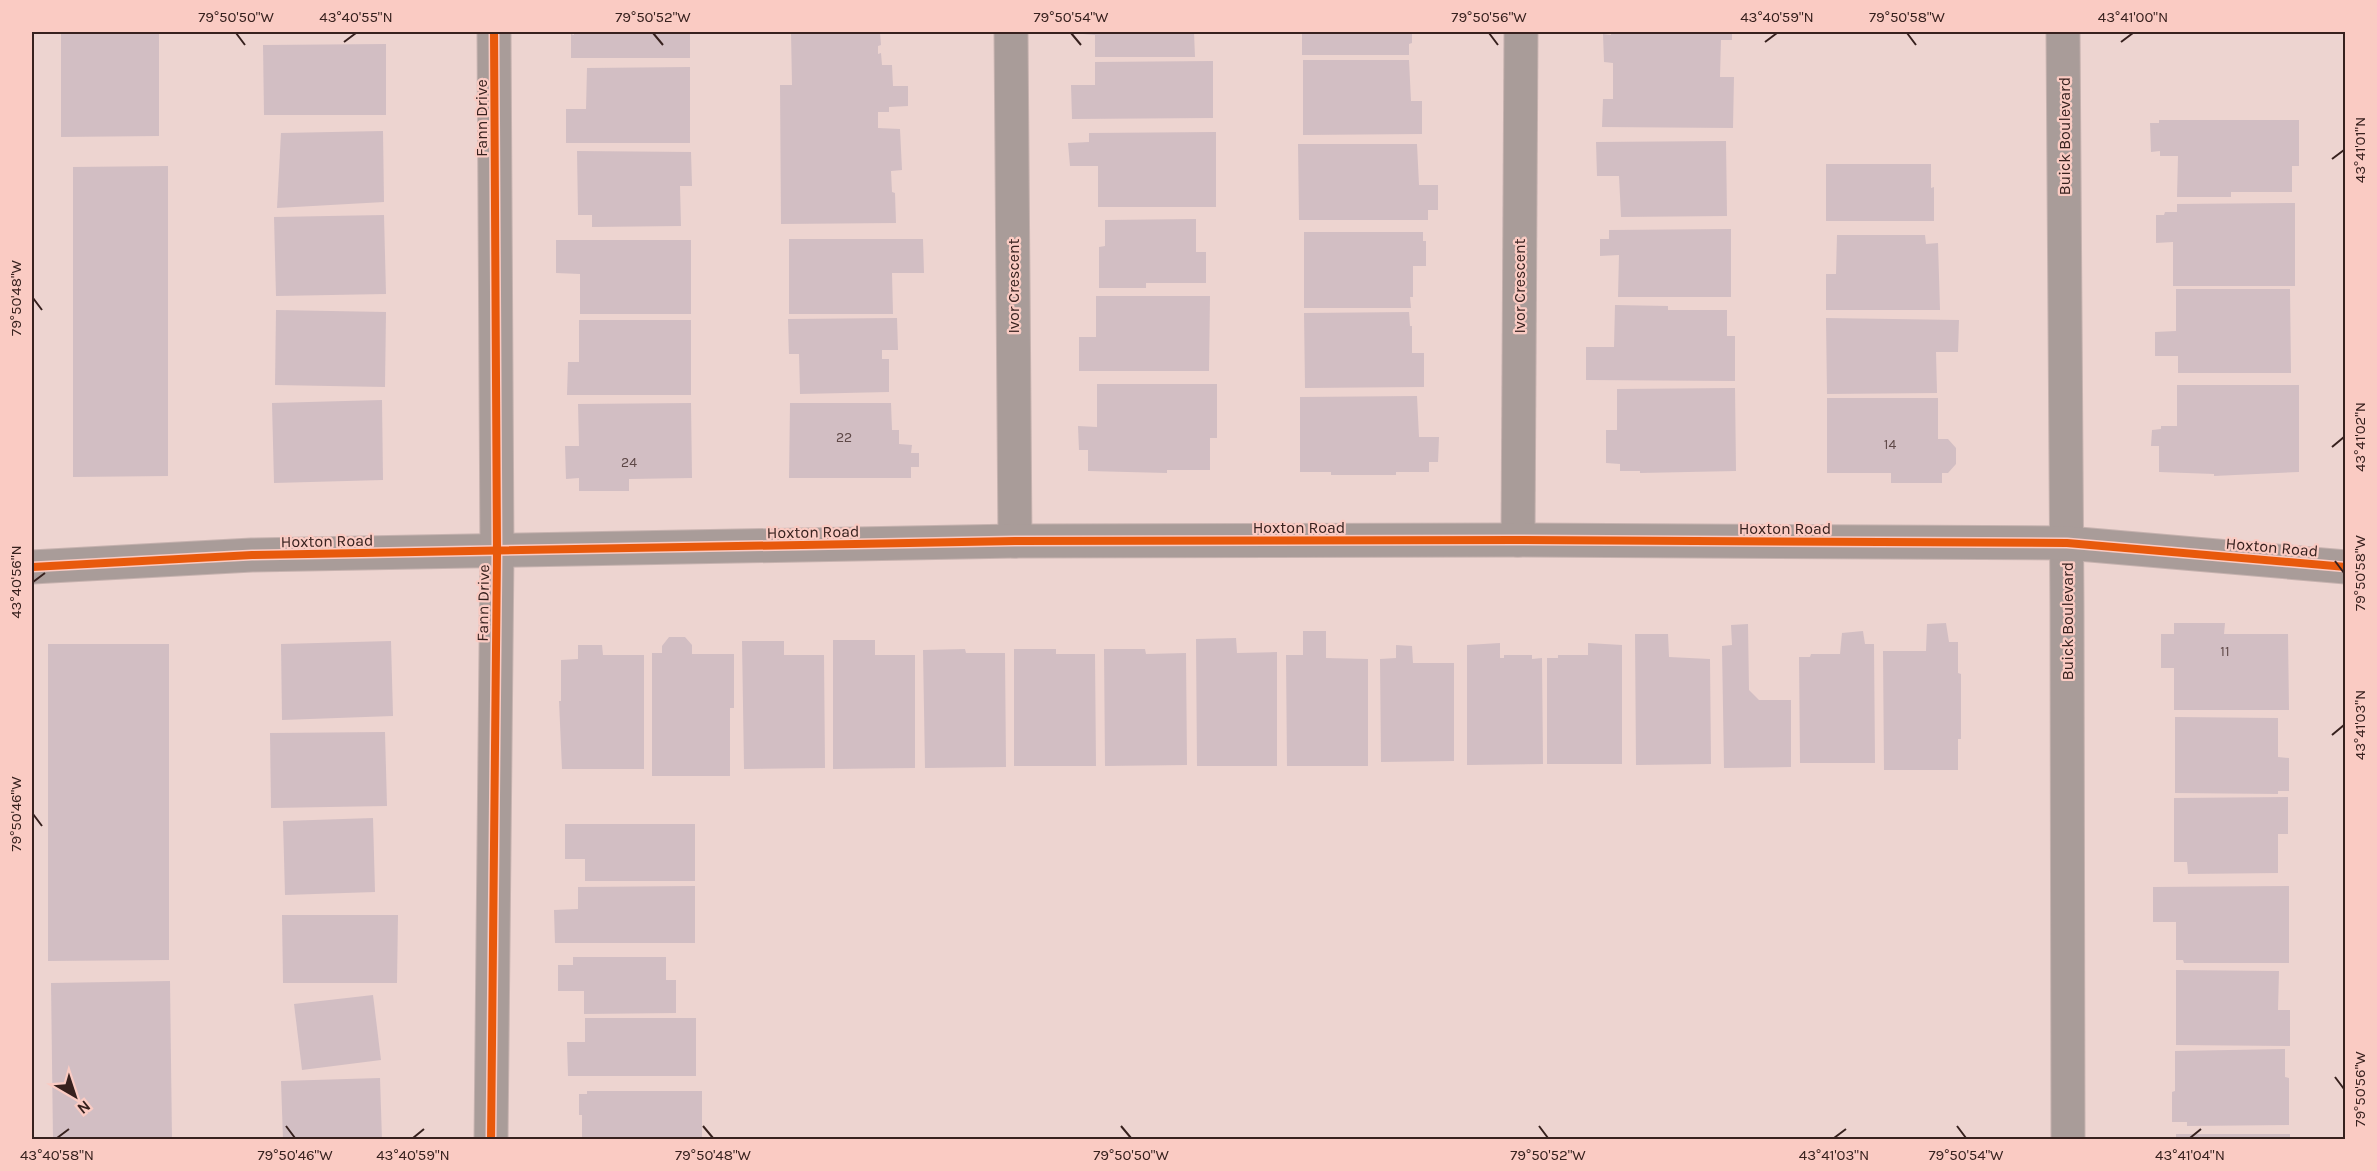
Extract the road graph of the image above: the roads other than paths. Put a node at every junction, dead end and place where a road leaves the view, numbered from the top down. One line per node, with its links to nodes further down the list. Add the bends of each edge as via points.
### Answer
1 (494, 32): 8 (street, Fann Drive)
2 (1011, 32): 6 (street, Ivor Crescent)
3 (1521, 32): 5 (street, Ivor Crescent)
4 (2063, 32): 7 (street, Buick Boulevard)
5 (1518, 540): 6 (street, Hoxton Road); 7 (street, Hoxton Road)
6 (1015, 541): 8 (street, Hoxton Road)
7 (2067, 543): 10 (street, Hoxton Road); 12 (street, Buick Boulevard)
8 (497, 552): 9 (street, Hoxton Road, via 252,555); 11 (street, Fann Drive)
9 (32, 567)
10 (2346, 567)
11 (490, 1140)
12 (2068, 1140)

